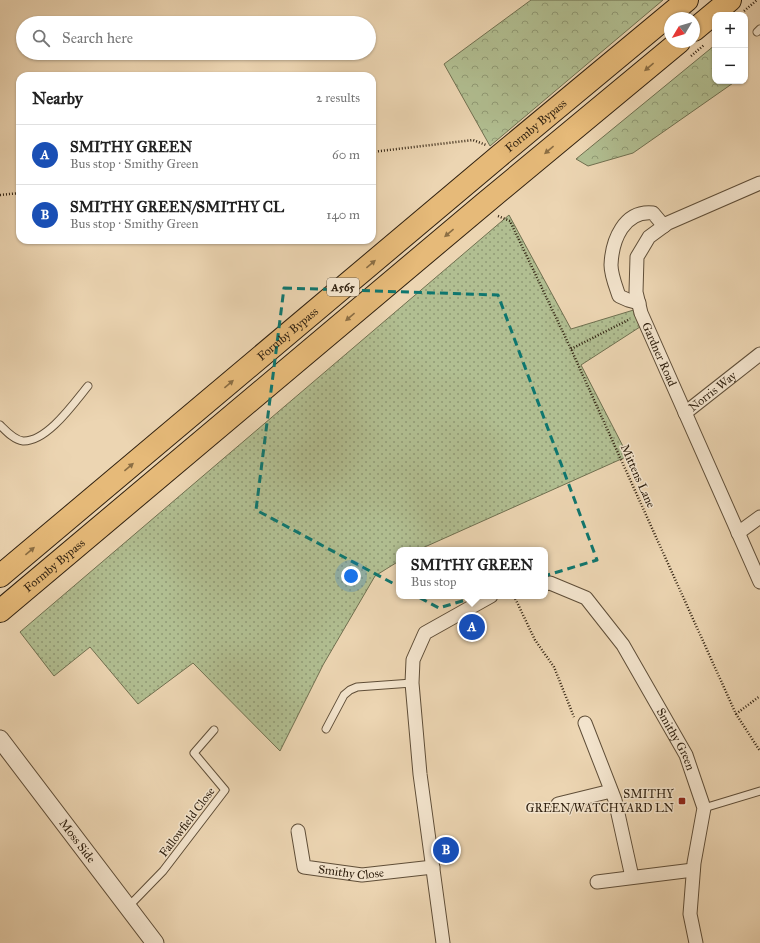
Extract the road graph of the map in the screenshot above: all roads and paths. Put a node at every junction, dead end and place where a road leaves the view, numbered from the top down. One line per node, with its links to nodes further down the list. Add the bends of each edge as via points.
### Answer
1 (687, 0): 22 (highway, Formby Bypass / A565, one-way to 1)
2 (730, 0): 5 (highway)
3 (757, 0): 4 (path)
4 (743, 12)
5 (700, 25)
6 (672, 48): 27 (highway, Formby Bypass / A565, one-way to 27)
7 (490, 146): 8 (path, via 473,140)
8 (376, 152)
9 (760, 183): 13 (street, Gardner Road)
10 (16, 193): 11 (path)
11 (0, 195)
12 (495, 215): 15 (path, Mittens Lane, via 510,221)
13 (664, 226): 14 (street, Gardner Road, via 649,237 637,257 636,292); 14 (street, via 653,213 646,212 634,216 626,222 613,250 611,266 619,296)
14 (640, 308): 15 (path); 18 (street, Gardner Road)
15 (571, 349): 30 (path, Mittens Lane)
16 (760, 354): 18 (street, Norris Way)
17 (88, 386): 19 (lane, via 46,432 35,439 22,441)
18 (685, 413): 21 (street, Gardner Road)
19 (0, 425)
20 (760, 517): 21 (street)
21 (738, 533): 23 (street, Gardner Road)
22 (0, 576)
23 (760, 582)
24 (548, 583): 39 (street, Smithy Green, via 586,598 623,646 686,755)
25 (486, 599): 28 (street, via 425,633 412,660)
26 (515, 599): 31 (path, via 534,640 554,666 576,722)
27 (0, 611)
28 (412, 683): 32 (lane, via 357,687 350,690 344,695); 41 (street, via 420,774)
29 (760, 696): 30 (path)
30 (736, 714): 35 (path, Mittens Lane)
31 (585, 723): 36 (street)
32 (326, 729)
33 (214, 730): 45 (lane, Fallowfield Close, via 194,753 225,790 163,871)
34 (0, 739): 45 (street, Moss Side)
35 (760, 751)
36 (611, 791): 38 (street); 43 (street)
37 (760, 791): 39 (lane)
38 (558, 804)
39 (704, 808): 42 (street, Smithy Green)
40 (298, 831): 41 (street, Smithy Close, via 304,867 362,875)
41 (433, 866): 47 (street)
42 (694, 870): 43 (street); 48 (street, Smithy Green, via 690,914)
43 (632, 878): 44 (street)
44 (597, 882)
45 (128, 907): 46 (street, Moss Side)
46 (155, 943)
47 (443, 943)
48 (696, 943)

